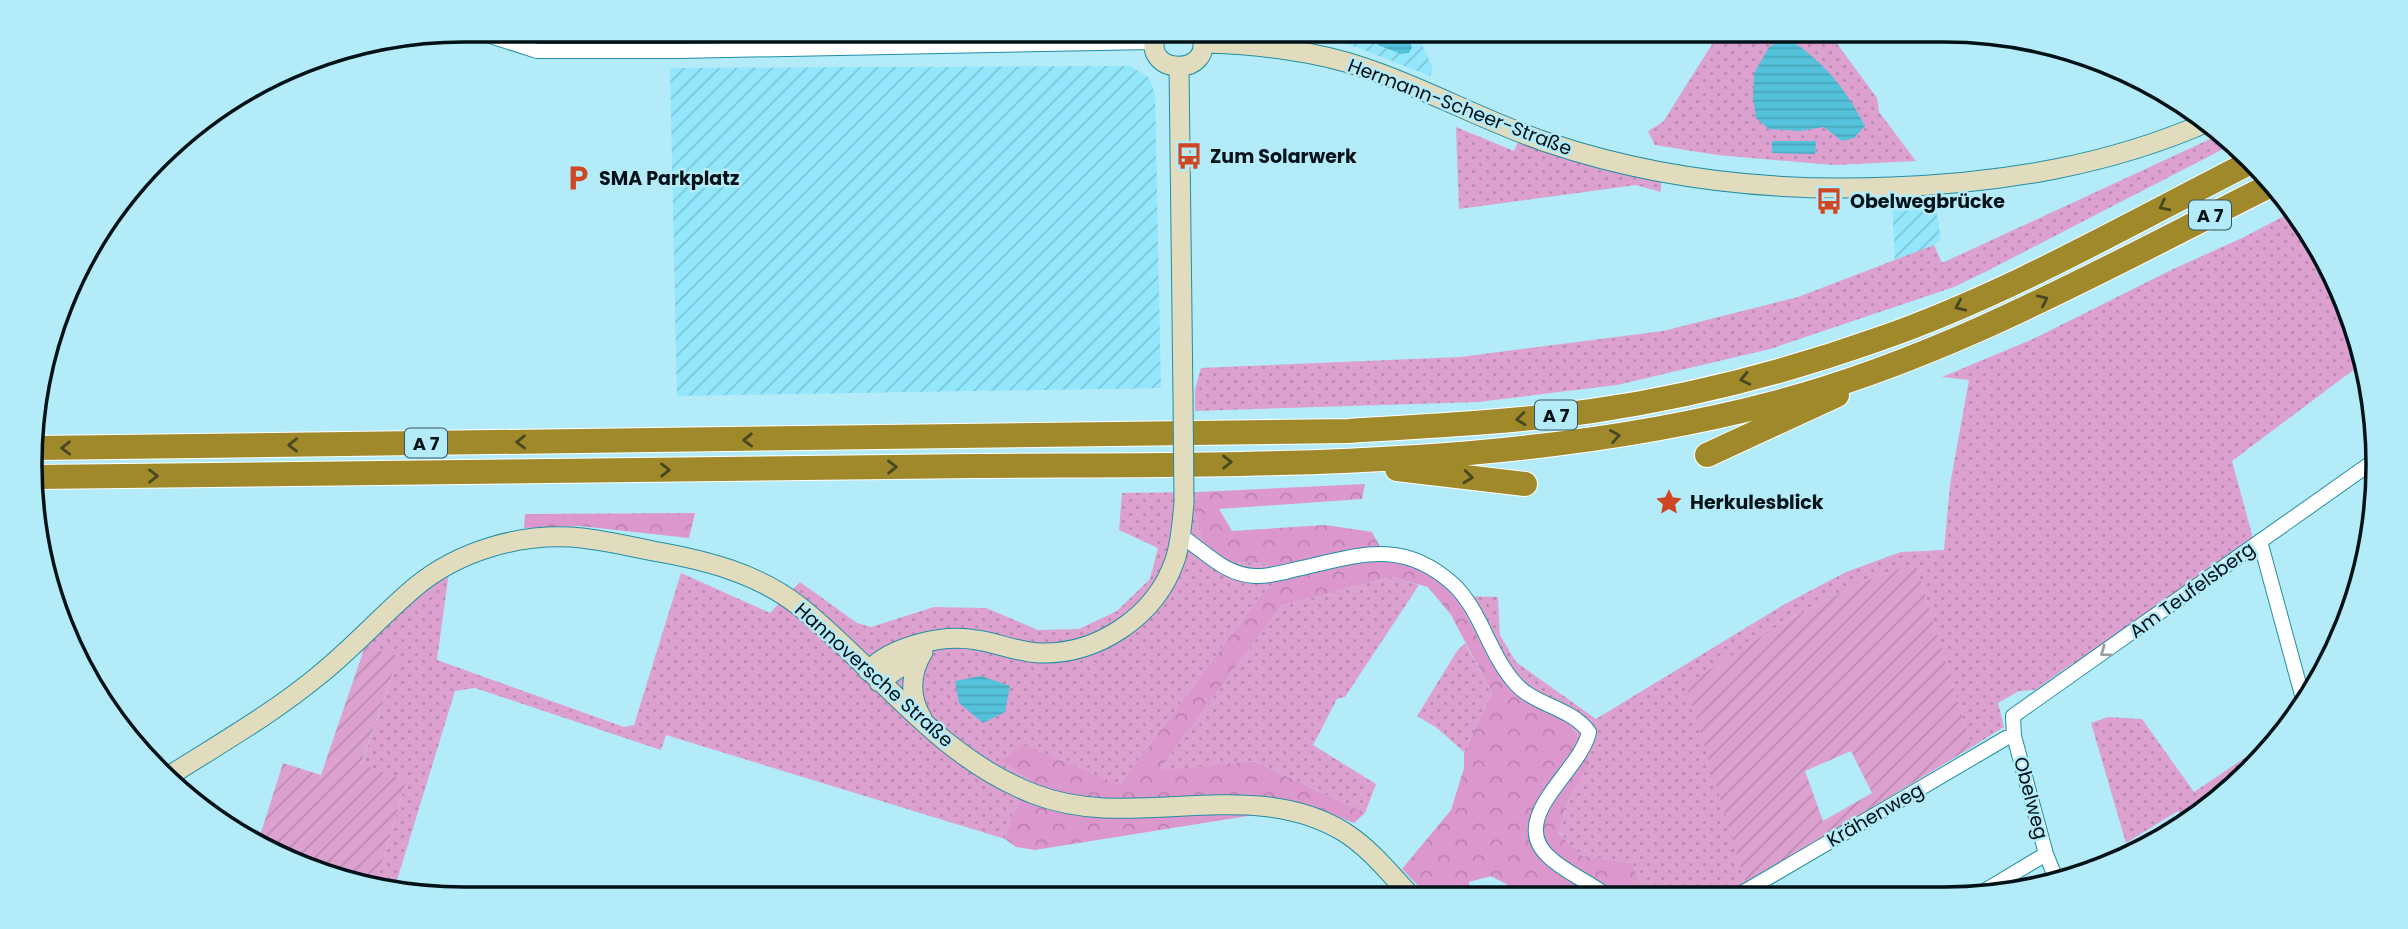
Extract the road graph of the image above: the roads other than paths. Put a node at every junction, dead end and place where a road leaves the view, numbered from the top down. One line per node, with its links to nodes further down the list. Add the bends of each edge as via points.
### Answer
1 (509, 42): 2 (street, via 537,51)
2 (959, 42)
3 (1156, 42): 6 (main road, via 1162,61)
4 (1200, 42): 6 (main road, via 1196,60)
5 (1229, 42): 7 (main road, Hermann-Scheer-Straße, via 1363,67 1573,151 1671,175 1765,187 1848,189 2004,180 2102,160)
6 (1179, 67): 17 (main road, bridge)
7 (2197, 126)
8 (2242, 166): 11 (highway, A 7, one-way to 11, via 2032,273 1881,339 1773,373 1593,411 1349,431)
9 (2263, 189): 10 (highway, A 7, one-way to 9, via 2047,298)
10 (1891, 366): 12 (highway, via 1813,408); 13 (highway, A 7, one-way to 10, via 1442,456 1673,426 1778,402)
11 (43, 448)
12 (1707, 455)
13 (1352, 460): 15 (highway, A 7, one-way to 13); 16 (highway, one-way to 16)
14 (2366, 467): 18 (street, Am Teufelsberg)
15 (42, 477)
16 (1525, 484)
17 (1181, 536): 19 (main road, via 1174,563 1154,599 1134,619 1101,640 1052,653 970,639); 30 (street, via 1222,567 1255,576 1391,553 1416,559 1452,584 1464,596 1503,670 1522,692 1574,717 1589,733 1580,754 1538,814 1536,832 1551,859)
18 (2260, 541): 21 (street); 22 (street, Am Teufelsberg, one-way to 22)
19 (928, 647): 20 (main road, via 896,650 881,659); 23 (main road, via 915,668 912,686)
20 (874, 676): 23 (main road, Hannoversche Straße); 25 (main road, Hannoversche Straße, via 796,604 735,570 584,538 528,539 474,553 425,579 300,691)
21 (2301, 690)
22 (2013, 716): 24 (street, Obelweg)
23 (929, 727): 29 (main road, Hannoversche Straße, via 988,772 1055,801 1090,807 1274,807 1322,820 1348,834)
24 (2014, 736): 26 (street, Obelweg); 31 (street, Krähenweg)
25 (175, 772)
26 (2046, 854): 27 (street, Obelweg); 28 (street)
27 (2054, 873)
28 (1996, 883)
29 (1402, 887)
30 (1592, 887)
31 (1752, 887)

